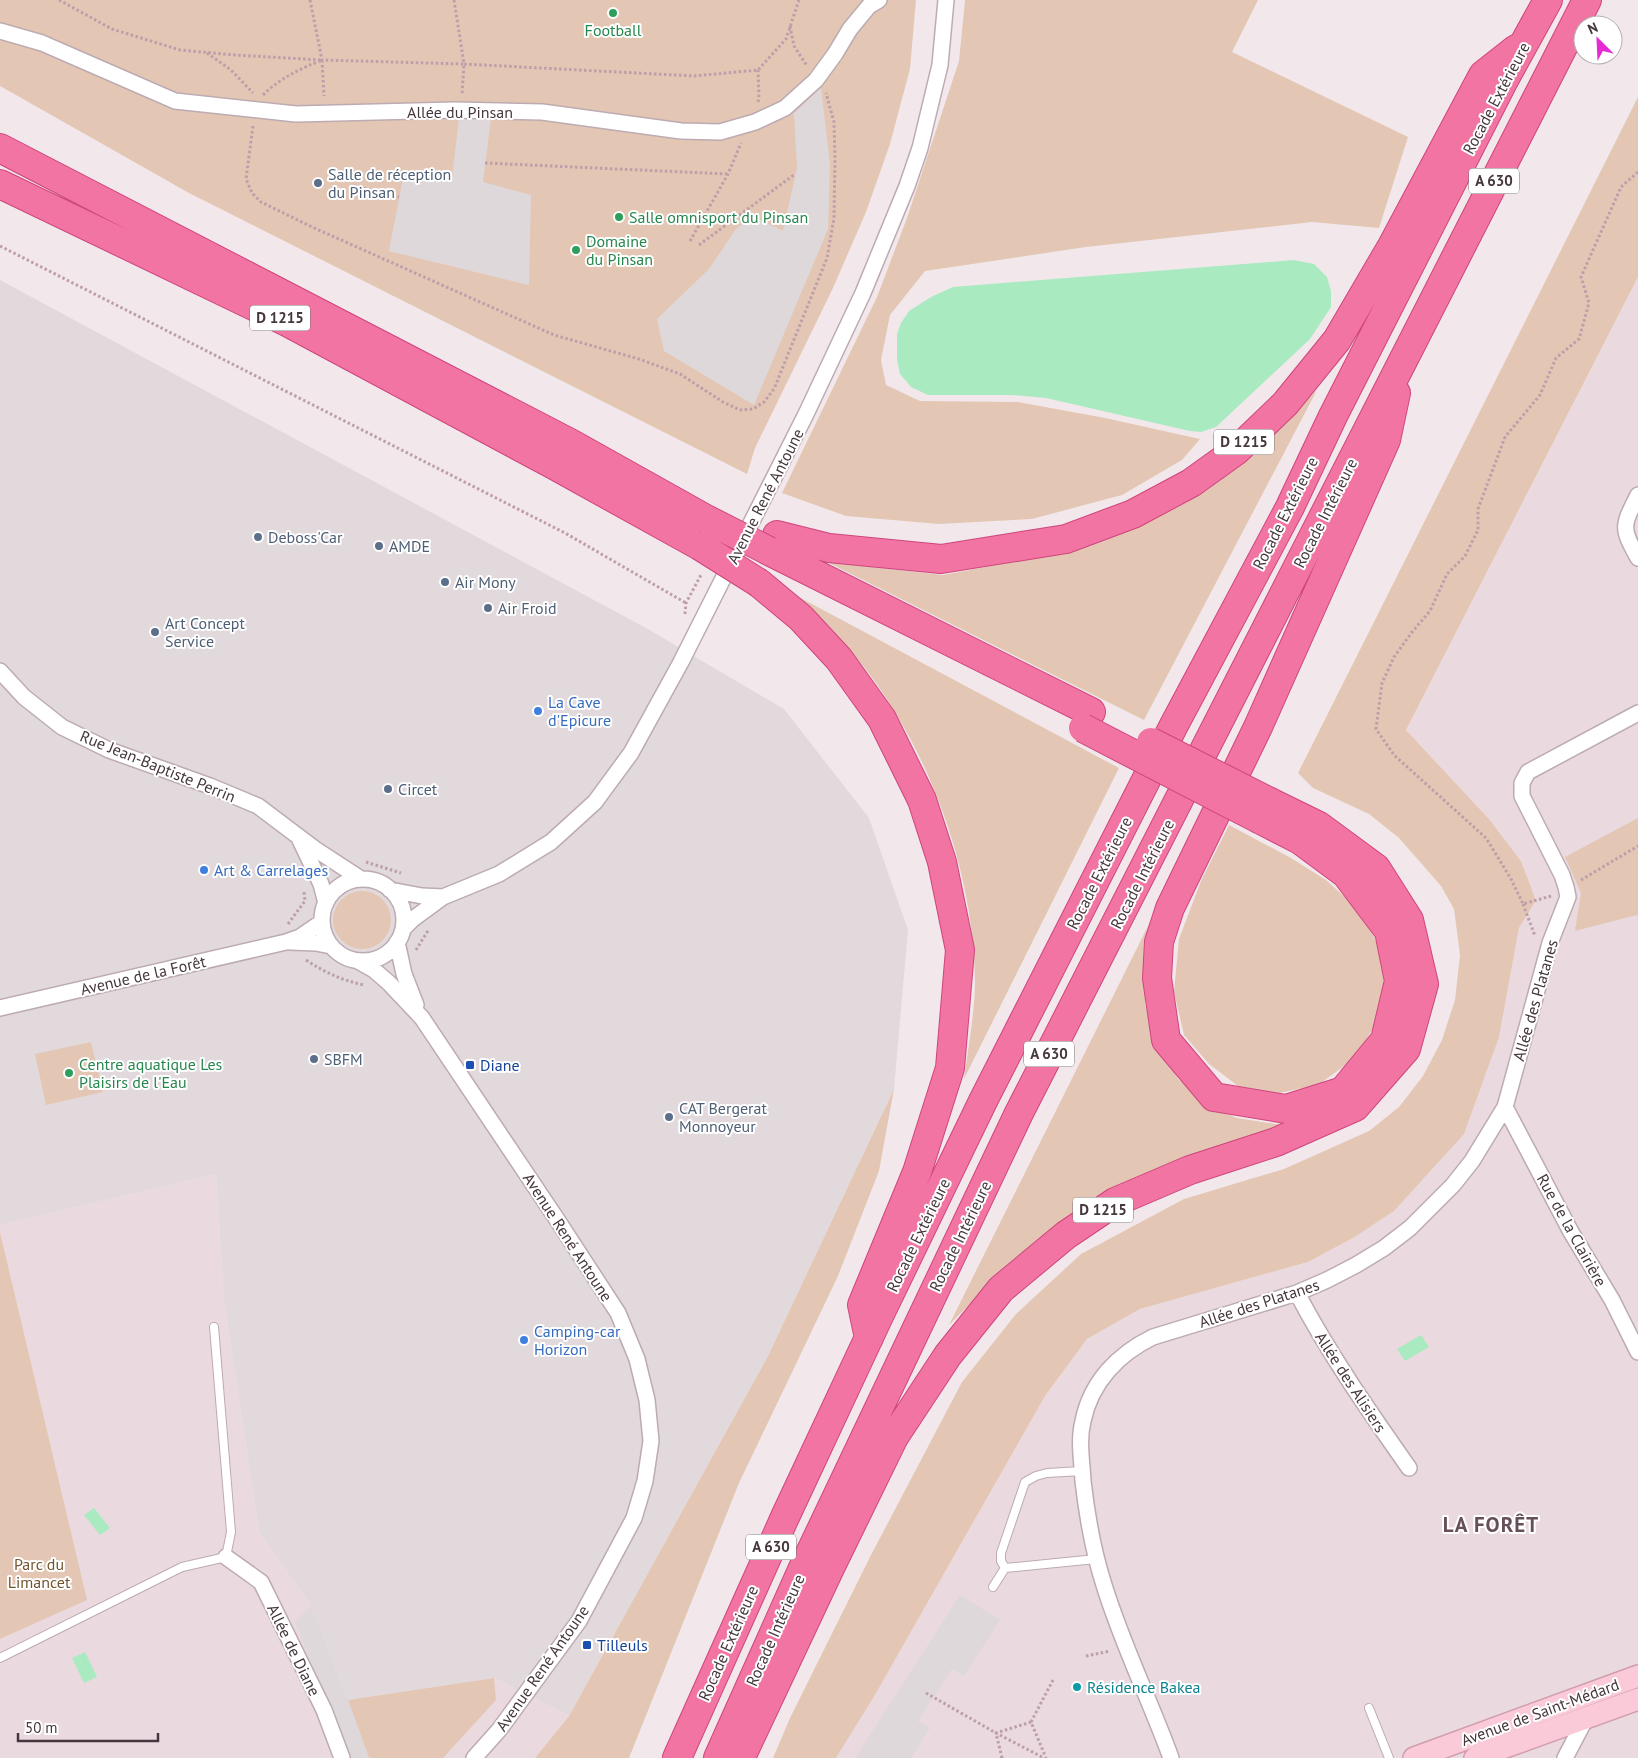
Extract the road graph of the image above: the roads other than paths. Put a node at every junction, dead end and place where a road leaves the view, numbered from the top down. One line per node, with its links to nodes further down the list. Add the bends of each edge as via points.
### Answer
1 (879, 0): 5 (street, Allée du Pinsan, via 869,6 850,29 818,77 785,108 720,132 542,112 461,110 296,114 175,101 42,43)
2 (946, 0): 20 (street, Avenue René Antoune, via 940,65 920,148 863,293 681,662 631,753 595,802 551,842 499,874)
3 (1548, 0): 6 (highway, Rocade Extérieure / A 630)
4 (1587, 0): 9 (highway, Rocade Intérieure / A 630)
5 (0, 31)
6 (1527, 40): 13 (highway, D 1215, via 1484,75 1337,340 1285,404 1237,450 1191,483 1133,514 1066,539 942,559 829,548); 32 (highway, Rocade Extérieure / A 630, via 983,1101)
7 (0, 148): 11 (highway, D 1215, via 572,444)
8 (0, 184): 11 (highway, D 1215, via 287,322 554,465)
9 (1402, 362): 16 (highway, via 1386,440 1258,727 1170,908 1159,942 1157,978 1166,1040 1214,1097 1286,1109 1343,1091 1385,1040 1399,981 1389,930 1346,874); 48 (highway, Rocade Intérieure / A 630, via 1014,1122 807,1559)
10 (1638, 495): 12 (street, via 1625,529)
11 (705, 535): 13 (highway, D 1215); 13 (highway, bridge)
12 (1638, 558)
13 (768, 559): 16 (highway, D 1215, bridge); 32 (highway, via 802,618 839,659 882,719 922,800 942,862 960,950 950,1068 917,1172 862,1305)
14 (0, 672): 17 (street, Rue Jean-Baptiste Perrin, via 24,697 62,727 109,750 258,806)
15 (1638, 713): 29 (street, Allée des Platanes, via 1528,772 1522,783 1522,796 1566,887 1568,898 1550,943)
16 (1266, 811): 49 (highway, D 1215, via 1319,826 1376,868 1409,920 1424,984 1406,1049 1356,1107 1276,1142 1190,1170 1115,1202 1066,1235 1001,1289 948,1355 894,1437)
17 (298, 837): 18 (street, Rue Jean-Baptiste Perrin); 21 (street, Rue Jean-Baptiste Perrin)
18 (361, 879): 19 (street, via 374,880); 21 (street, via 337,888)
19 (390, 890): 20 (street, Avenue René Antoune); 24 (street, via 403,909 404,923)
20 (443, 897): 24 (street, Avenue René Antoune, via 413,919)
21 (326, 903): 22 (street)
22 (322, 922): 23 (street, Avenue de la Forêt, via 300,937); 25 (street, via 324,935)
23 (288, 936): 25 (street, Avenue de la Forêt); 27 (street, Avenue de la Forêt)
24 (400, 936): 26 (street, via 393,949 381,957); 28 (street, Avenue René Antoune, via 404,974)
25 (331, 946): 26 (street, via 340,955)
26 (358, 961): 28 (street, Avenue René Antoune, via 374,970)
27 (0, 1008)
28 (422, 1018): 46 (street, Avenue René Antoune, via 618,1313 639,1367 647,1400 651,1441 645,1481 634,1518 578,1621 499,1730)
29 (1505, 1107): 30 (street, Allée des Platanes, via 1472,1161 1410,1228 1356,1265); 33 (street, Rue de la Clairière)
30 (1297, 1293): 34 (street, Allée des Alisiers, via 1354,1388); 35 (street, Allée des Platanes, via 1153,1337 1126,1352 1104,1375 1088,1404 1080,1437)
31 (214, 1327): 36 (lane, via 231,1532)
32 (869, 1338): 47 (highway, Rocade Extérieure / A 630)
33 (1638, 1352)
34 (1409, 1468)
35 (1082, 1471): 37 (street, Allée des Platanes); 38 (lane, via 1047,1473 1025,1482 1001,1553)
36 (226, 1557): 40 (lane, via 182,1567); 45 (street, Allée de Diane, via 262,1582 324,1710)
37 (1096, 1559): 38 (lane); 50 (street, Allée des Platanes, via 1112,1611)
38 (1005, 1568): 39 (lane)
39 (993, 1587)
40 (0, 1658)
41 (1638, 1676): 52 (main road, Avenue de Saint-Médard)
42 (1638, 1699): 44 (main road, Avenue de Saint-Médard)
43 (1369, 1708): 51 (lane)
44 (1586, 1718): 53 (main road, Avenue de Saint-Médard); 54 (street)
45 (342, 1758)
46 (474, 1758)
47 (678, 1758)
48 (718, 1758)
49 (738, 1758)
50 (1171, 1758)
51 (1389, 1758)
52 (1414, 1758)
53 (1474, 1758)
54 (1565, 1758)

